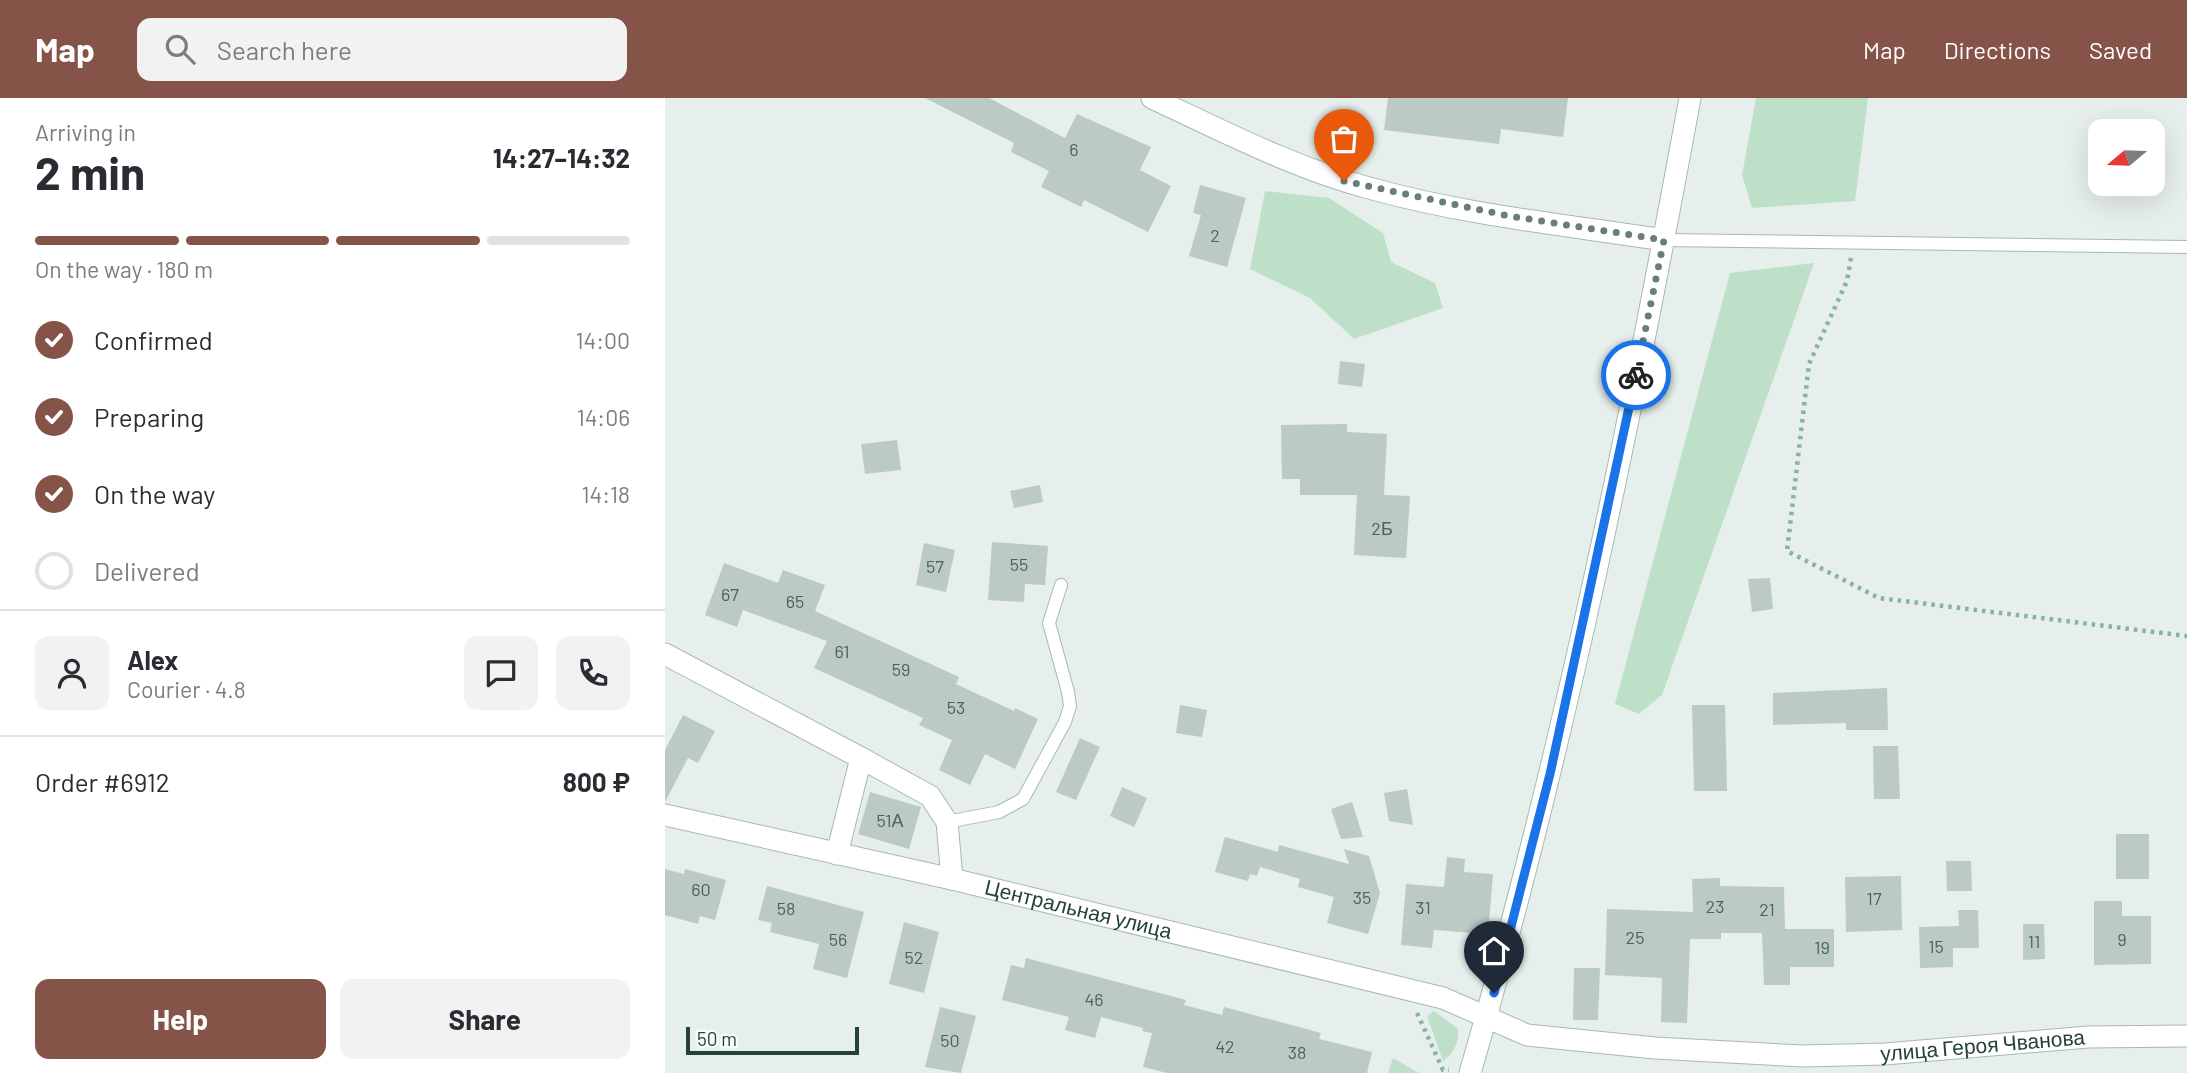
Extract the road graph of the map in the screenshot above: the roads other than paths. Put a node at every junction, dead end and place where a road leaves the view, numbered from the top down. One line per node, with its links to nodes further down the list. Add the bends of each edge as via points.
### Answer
1 (1152, 98): 3 (street, via 1318,172 1371,189)
2 (1690, 98): 3 (street)
3 (1664, 240): 4 (lane); 12 (street, via 1566,702)
4 (2187, 247)
5 (1061, 586): 9 (lane, via 1049,623 1068,692 1065,722 1023,799 999,812)
6 (665, 654): 7 (street)
7 (861, 758): 9 (street, via 930,796); 10 (street)
8 (665, 815): 10 (street, Центральная улица)
9 (947, 822): 11 (street)
10 (837, 854): 11 (street, Центральная улица)
11 (951, 879): 12 (street, Центральная улица, via 1443,998)
12 (1487, 1018): 13 (street, улица Героя Чванова, via 1527,1035 1803,1056); 14 (street)
13 (2187, 1035)
14 (1471, 1072)

